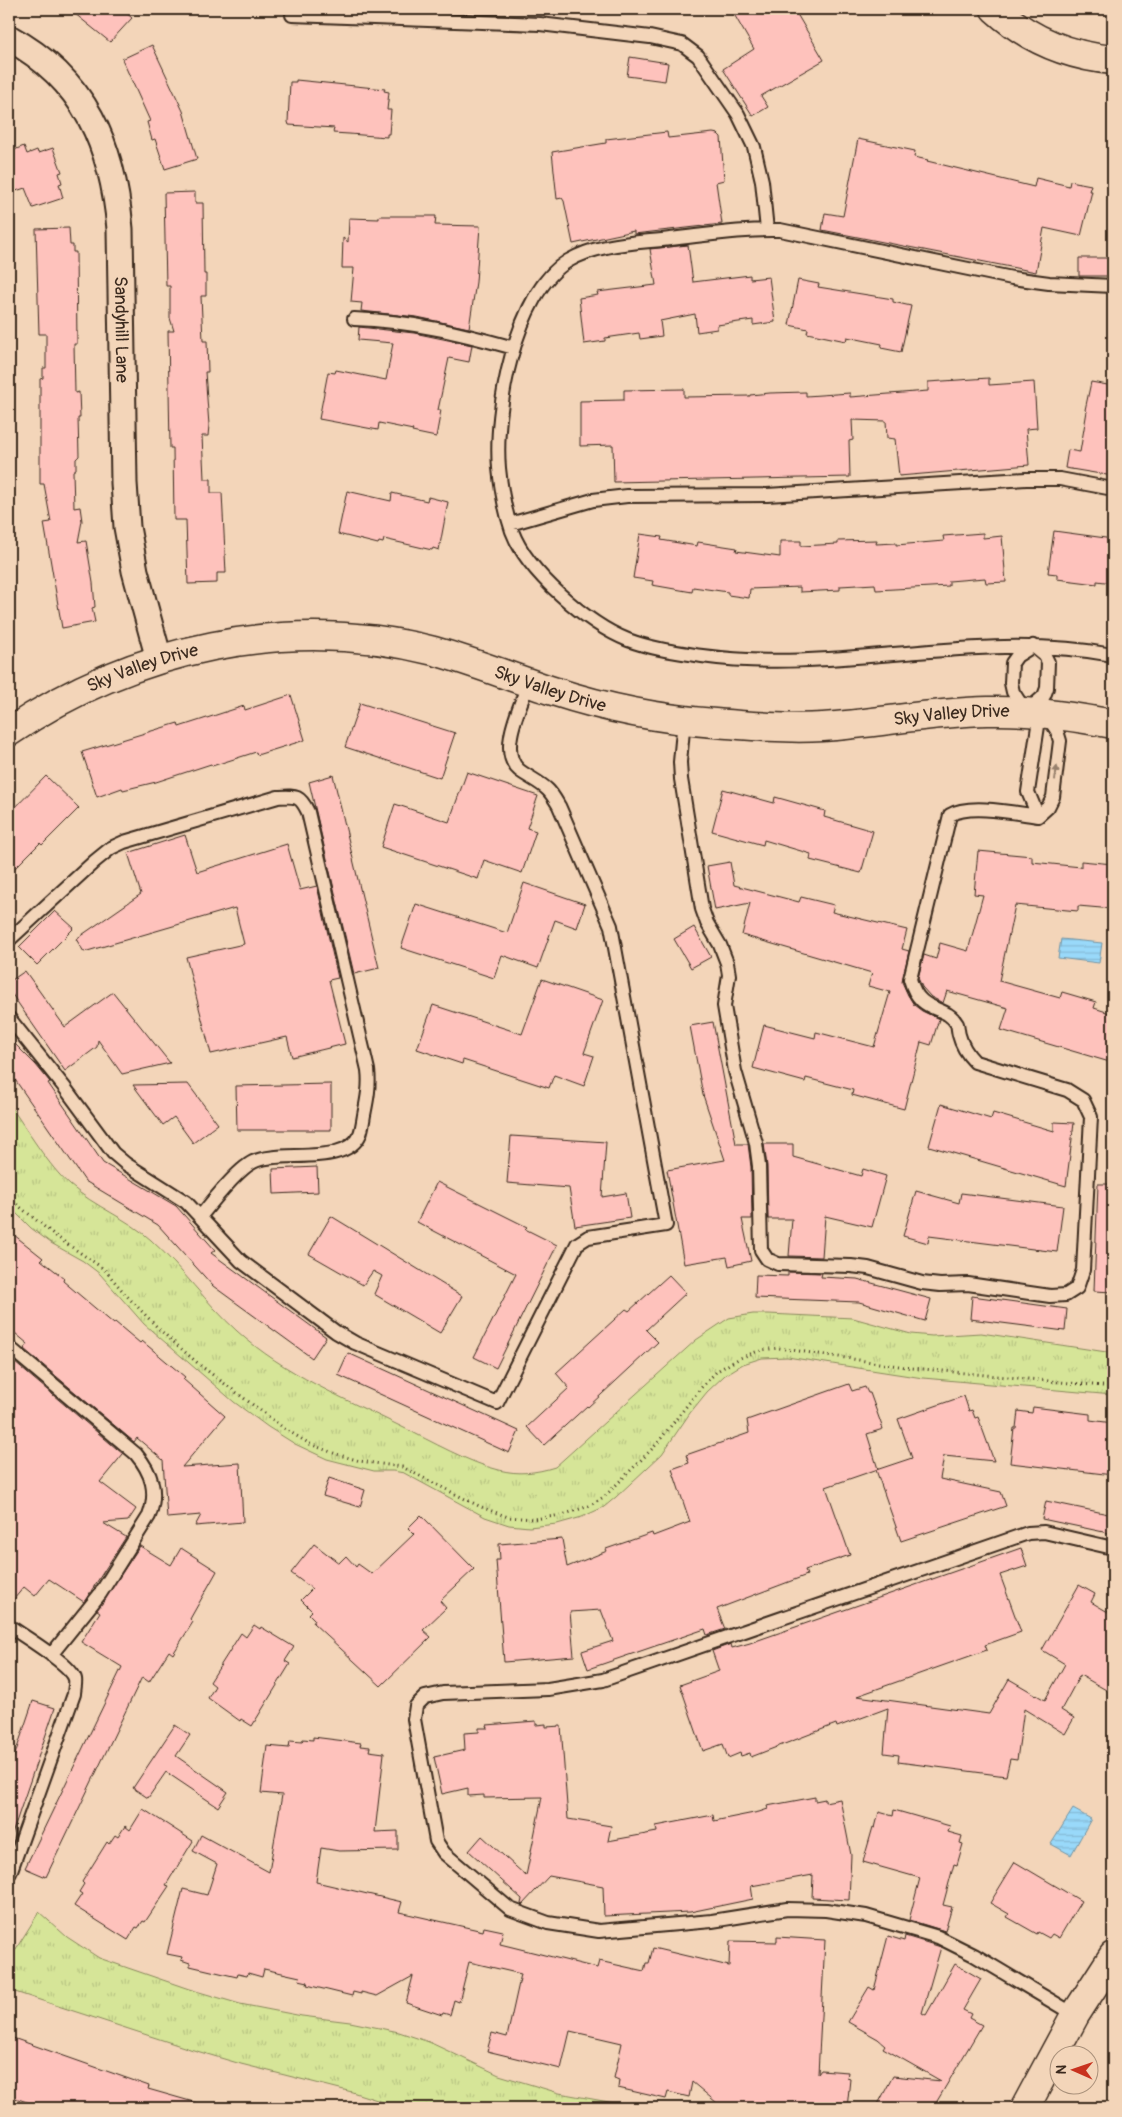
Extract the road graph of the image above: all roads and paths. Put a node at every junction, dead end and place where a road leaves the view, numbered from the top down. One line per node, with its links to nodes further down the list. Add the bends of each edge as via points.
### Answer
1 (996, 9): 4 (street, via 1035,38 1067,51)
2 (292, 14): 5 (lane, via 540,24 682,44 698,56 738,114 754,147 762,181)
3 (9, 38): 13 (street, Sandyhill Lane, via 35,55 86,108 111,165 120,229 127,527 135,571)
4 (1113, 60)
5 (767, 230): 6 (lane, via 1049,284); 8 (lane, via 616,246 585,253 567,262 550,277 532,302)
6 (1113, 286)
7 (354, 318): 8 (lane, via 448,330)
8 (514, 348): 10 (lane, via 505,383 499,467)
9 (1113, 489): 10 (lane, via 1060,479 1026,479 776,494 627,496 593,500)
10 (510, 524): 11 (lane, via 528,558 575,608 629,641 666,651 766,662 1006,645)
11 (1033, 646): 12 (lane); 15 (lane, via 1046,656 1048,662 1047,688); 15 (lane, via 1012,663 1011,683 1013,692)
12 (1113, 655)
13 (159, 659): 14 (street, Sky Valley Drive, via 236,641 296,636 350,638 431,651); 18 (street, Sky Valley Drive, via 75,691)
14 (529, 682): 16 (street, Sky Valley Drive, via 596,703); 23 (lane, via 510,737 511,759 518,769 548,790 559,806 611,926 666,1225 588,1237 577,1244 497,1403 336,1332 241,1260)
15 (1036, 713): 16 (street, Sky Valley Drive, via 947,713 822,727); 17 (street, Sky Valley Drive); 19 (lane, via 1038,726 1028,792); 19 (lane, one-way to 15, via 1053,797 1060,741 1057,731)
16 (684, 720): 19 (lane, via 680,779 702,909 727,963 729,975 724,1006 736,1071 756,1143 761,1250 767,1259 778,1264 868,1268 922,1283 968,1284 1050,1296 1066,1295 1077,1288 1083,1270 1091,1118 1083,1100 1068,1090 975,1062 966,1054 956,1023 946,1014 922,1003 910,979 950,816 957,811 979,810)
17 (1113, 724)
18 (9, 732)
19 (1038, 816)
20 (9, 940): 23 (lane, via 111,848 278,797 293,796 302,800 308,812 368,1070 369,1084 360,1135 351,1145 336,1152 252,1162 223,1189)
21 (9, 1018): 23 (lane, via 113,1153 186,1202)
22 (9, 1198): 25 (path, via 57,1237 104,1269 161,1331 285,1430 310,1444 360,1462 402,1466 481,1507 508,1517 534,1519 562,1515 589,1506 605,1496 656,1445 717,1371 761,1350 779,1348 912,1368)
23 (200, 1217)
24 (9, 1347): 28 (lane, via 136,1454 150,1475 154,1489 149,1516 100,1594)
25 (1113, 1387)
26 (1113, 1548): 31 (lane, via 1044,1532 1028,1533 603,1680 548,1689 443,1693 425,1697 416,1706 414,1719 436,1841 444,1853 510,1909 523,1915 548,1923 599,1931 712,1921 787,1909 866,1916 938,1937)
27 (9, 1626): 28 (lane)
28 (51, 1655): 29 (lane, via 70,1670 75,1679 74,1694)
29 (9, 1872)
30 (1113, 1956): 31 (street)
31 (1075, 2015): 32 (street)
32 (1025, 2108)

